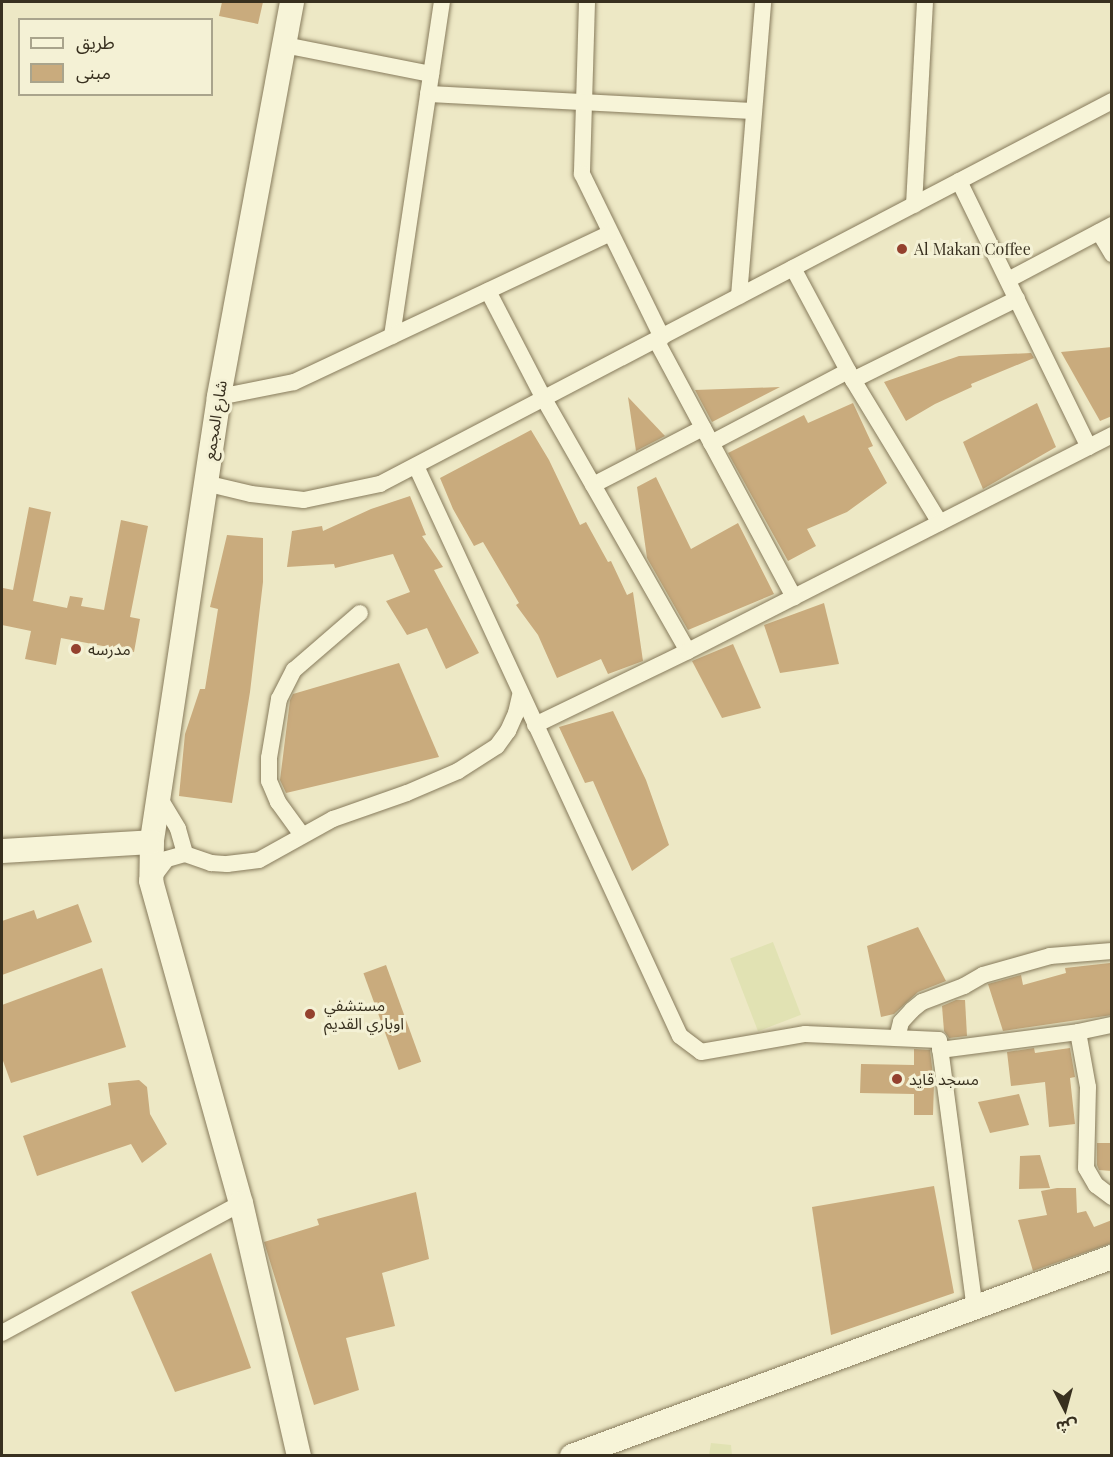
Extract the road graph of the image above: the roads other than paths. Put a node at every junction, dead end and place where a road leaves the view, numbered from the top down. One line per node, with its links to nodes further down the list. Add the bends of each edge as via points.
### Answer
1 (292, 2): 6 (street, شارع المجمع)
2 (442, 2): 7 (street)
3 (586, 2): 10 (street)
4 (763, 2): 11 (street)
5 (925, 2): 13 (street)
6 (284, 45): 7 (street); 25 (street, شارع المجمع)
7 (431, 74): 8 (street)
8 (428, 94): 10 (street); 22 (street)
9 (1112, 101): 12 (street)
10 (584, 102): 11 (street); 15 (street, via 582,174)
11 (754, 111): 20 (street)
12 (959, 181): 13 (street); 18 (street)
13 (914, 205): 17 (street)
14 (1105, 228): 16 (street); 18 (street)
15 (610, 233): 19 (street); 23 (street)
16 (1112, 254)
17 (793, 268): 20 (street); 24 (street)
18 (1008, 280): 21 (street)
19 (488, 291): 22 (street); 26 (street)
20 (740, 296): 23 (street)
21 (1017, 298): 24 (street); 30 (street)
22 (392, 336): 25 (street, via 294,382)
23 (659, 338): 26 (street); 27 (street)
24 (851, 375): 29 (street); 34 (street)
25 (219, 397): 32 (street, شارع المجمع)
26 (544, 399): 31 (street); 33 (street)
27 (703, 428): 29 (street); 33 (street)
28 (1112, 435): 30 (street)
29 (711, 443): 35 (street)
30 (1089, 447): 34 (street)
31 (416, 466): 32 (street, via 380,484 304,500 251,494); 38 (street)
32 (205, 483): 40 (street, شارع المجمع)
33 (593, 485): 37 (street)
34 (940, 523): 35 (street)
35 (794, 597): 37 (street)
36 (360, 613): 41 (street, via 294,670 279,699 269,781 278,802)
37 (688, 651): 39 (street)
38 (520, 695): 39 (street); 41 (street, via 508,731 482,758)
39 (535, 725): 49 (street, via 680,1036 701,1052 805,1034)
40 (159, 797): 42 (street, شارع المجمع); 44 (street, via 176,824)
41 (302, 835): 44 (street, via 274,853 243,863 211,863)
42 (152, 842): 43 (street); 45 (street, شارع المجمع)
43 (2, 851)
44 (184, 854): 45 (street, via 160,865)
45 (151, 880): 52 (street, شارع المجمع)
46 (1112, 951): 49 (street, via 1050,957 983,975 917,1006 901,1022)
47 (1112, 1025): 48 (street)
48 (1078, 1032): 50 (street); 51 (street, via 1088,1087 1086,1168 1096,1185)
49 (897, 1038): 50 (street, via 939,1040)
50 (940, 1050): 55 (street)
51 (1112, 1197)
52 (241, 1203): 56 (street); 57 (street, شارع المجمع)
53 (1112, 1257): 55 (street)
54 (1112, 1274): 59 (street)
55 (975, 1309): 58 (street)
56 (2, 1333)
57 (299, 1455)
58 (572, 1455)
59 (617, 1455)

